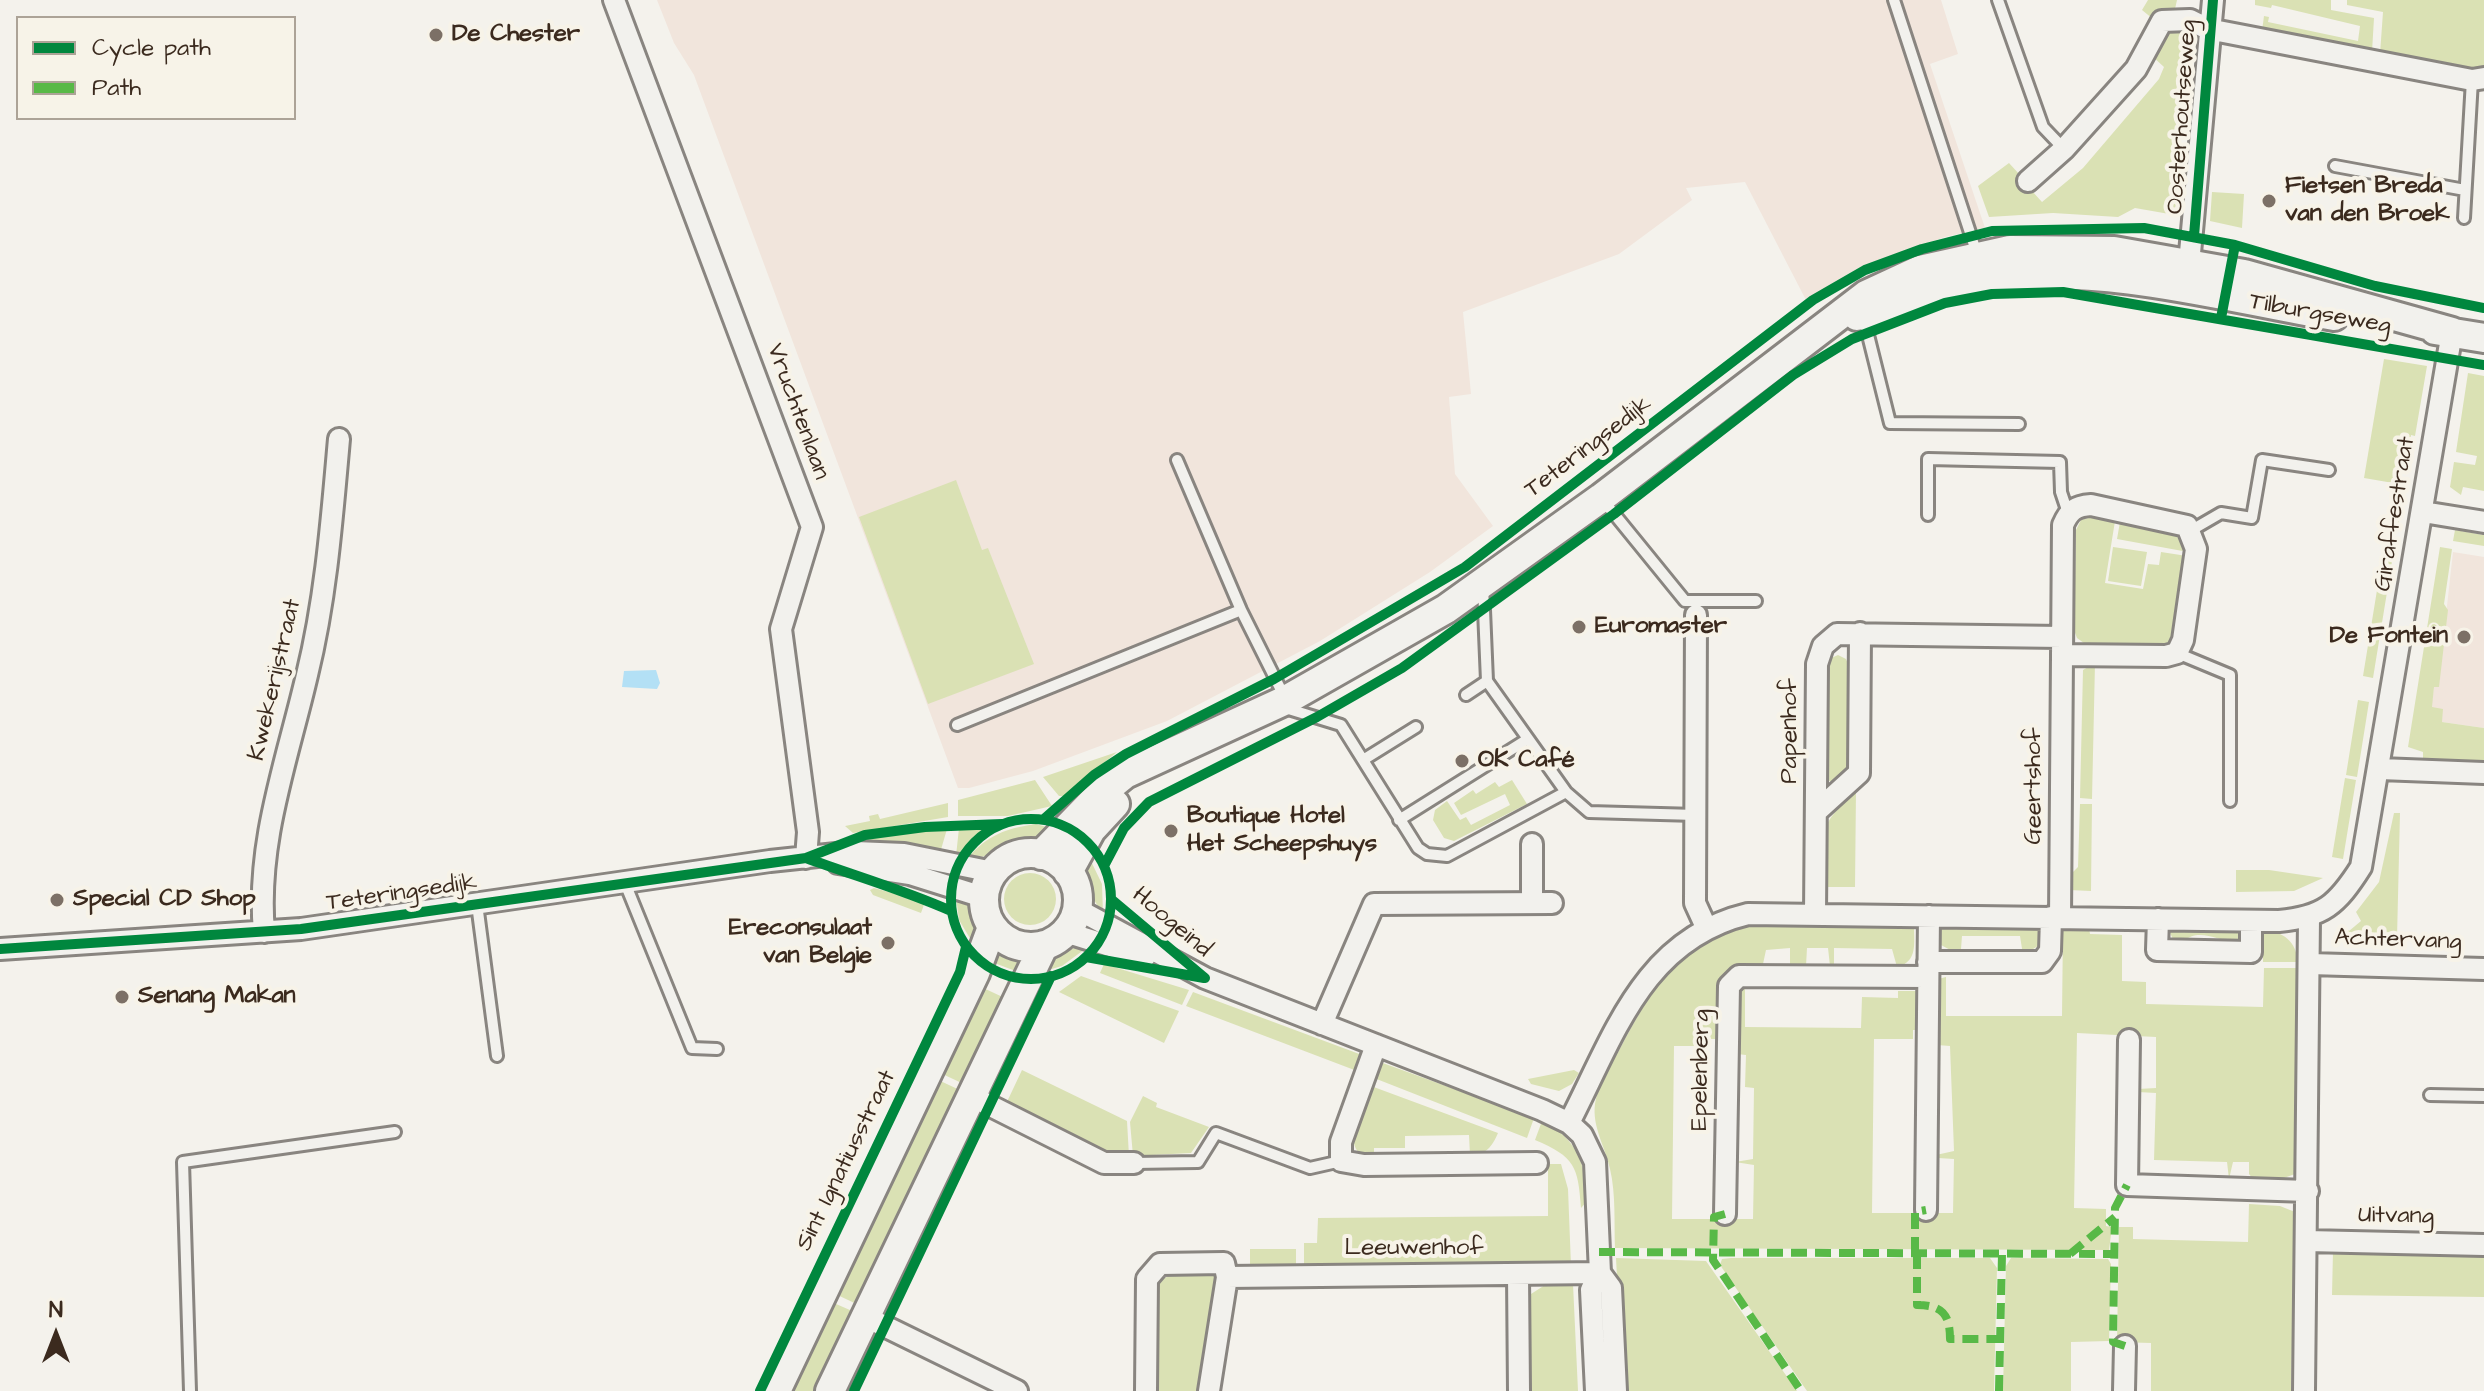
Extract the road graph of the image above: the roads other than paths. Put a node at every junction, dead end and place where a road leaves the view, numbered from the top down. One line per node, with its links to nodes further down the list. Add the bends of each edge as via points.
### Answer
1 (614, 0): 51 (street, Vruchtenlaan, via 812,527 781,629 808,832)
2 (1894, 0): 12 (lane)
3 (1998, 0): 7 (lane, via 2043,127)
4 (2213, 0): 5 (street, Oosterhoutseweg)
5 (2208, 29): 6 (street); 7 (street, Oosterhoutseweg, via 2190,20 2162,21 2136,69); 13 (street, Oosterhoutseweg)
6 (2478, 79): 10 (lane)
7 (2064, 149): 9 (street, Oosterhoutseweg)
8 (2335, 166): 10 (lane)
9 (2028, 181)
10 (2465, 190): 11 (lane)
11 (2464, 218)
12 (1977, 254): 13 (main road, Teteringsedijk, via 2084,249); 14 (main road, Teteringsedijk, via 1899,278)
13 (2187, 278): 14 (main road, Teteringsedijk, via 2004,277); 15 (main road, Tilburgseweg, via 2244,274)
14 (1853, 312): 17 (lane, via 1890,423); 21 (main road, Teteringsedijk)
15 (2452, 332): 16 (main road, Tilburgseweg); 22 (street, Giraffestraat)
16 (2484, 338)
17 (2019, 424)
18 (339, 439): 65 (street, Kwekerijstraat, via 320,617 272,812 260,893)
19 (1177, 460): 30 (lane)
20 (2329, 470): 26 (lane, via 2262,460 2252,518 2221,513)
21 (1601, 498): 27 (main road, Teteringsedijk); 29 (lane)
22 (2423, 512): 25 (street); 42 (street, Giraffestraat)
23 (2068, 513): 24 (lane, via 2060,462 1928,459); 26 (street, via 2091,505 2177,522); 32 (street, Geertshof, via 2063,525)
24 (1928, 515)
25 (2484, 522)
26 (2190, 531): 33 (street, via 2196,549)
27 (1483, 583): 34 (lane); 36 (main road, Teteringsedijk, via 1400,637)
28 (1756, 601): 29 (lane)
29 (1696, 608): 47 (street)
30 (1241, 610): 36 (lane); 37 (lane)
31 (1860, 633): 32 (street, Papenhof); 46 (street, Papenhof, via 1859,773); 46 (street, Papenhof, via 1837,634 1823,646 1817,664)
32 (2062, 646): 33 (street); 58 (street, Geertshof)
33 (2177, 653): 45 (lane, via 2230,675)
34 (1487, 681): 35 (lane); 39 (lane)
35 (1466, 695)
36 (1281, 702): 40 (main road, Teteringsedijk); 41 (lane, via 1341,725)
37 (957, 725)
38 (1416, 727): 41 (lane)
39 (1528, 739): 44 (lane); 48 (lane)
40 (1175, 752): 50 (main road, Teteringsedijk, via 1125,774); 52 (main road, Teteringsedijk, via 1091,830)
41 (1363, 760): 48 (lane)
42 (2380, 769): 43 (street); 60 (street, Giraffestraat, via 2361,867 2330,907)
43 (2484, 773)
44 (1566, 792): 47 (lane, via 1589,812); 48 (lane, via 1447,856 1418,848)
45 (2230, 801)
46 (1816, 812): 56 (street, Papenhof)
47 (1696, 815): 63 (street, via 1695,903)
48 (1399, 820)
49 (1532, 844): 70 (street, via 1542,903 1374,904)
50 (1041, 855): 52 (main road); 54 (main road, via 1014,856)
51 (806, 858): 53 (street, Teteringsedijk); 54 (street, Teteringsedijk, via 880,852)
52 (1068, 872): 64 (main road, via 1078,896)
53 (625, 883): 55 (street, Teteringsedijk); 73 (lane, via 692,1048)
54 (988, 885): 62 (main road)
55 (477, 904): 65 (street, Teteringsedijk); 74 (lane)
56 (1815, 914): 57 (street); 63 (street, via 1748,914)
57 (1929, 916): 58 (street); 68 (street)
58 (2056, 918): 59 (street); 68 (street, Epelenberg, via 2050,951 2042,962)
59 (2158, 919): 61 (street); 61 (street, via 2157,950 2251,952)
60 (2309, 919): 61 (street); 67 (street)
61 (2251, 921)
62 (992, 927): 64 (main road, via 1015,945); 94 (main road, Sint Ignatiusstraat, via 975,973)
63 (1706, 927): 78 (street, via 1679,944 1648,976)
64 (1062, 929): 70 (street, Hoogeind, via 1180,967); 76 (main road)
65 (264, 932): 66 (street, Teteringsedijk)
66 (0, 949)
67 (2310, 964): 69 (street, Achtervang); 83 (street)
68 (1928, 969): 84 (street); 85 (street, Epelenberg, via 1739,976 1729,986)
69 (2484, 969)
70 (1322, 1024): 72 (street, Hoogeind)
71 (2129, 1040): 83 (street, via 2127,1185)
72 (1376, 1045): 78 (street, Hoogeind); 80 (street, via 1341,1142)
73 (717, 1049)
74 (497, 1056)
75 (2430, 1095): 77 (lane)
76 (971, 1096): 81 (street, via 1104,1163); 91 (main road)
77 (2484, 1096)
78 (1569, 1123): 88 (street, via 1591,1147 1595,1162)
79 (395, 1132): 93 (lane, via 183,1162)
80 (1341, 1161): 81 (lane, via 1310,1168 1216,1133 1198,1162); 82 (street)
81 (1134, 1163)
82 (1537, 1163)
83 (2308, 1191): 86 (street)
84 (1926, 1210)
85 (1725, 1214)
86 (2307, 1241): 87 (street, Uitvang); 103 (street)
87 (2484, 1245)
88 (1600, 1273): 89 (street, Leeuwenhof); 100 (street, via 1591,1290); 101 (street, via 1611,1288)
89 (1518, 1275): 90 (street, Leeuwenhof); 99 (street)
90 (1227, 1277): 97 (street, Leeuwenhof, via 1224,1263 1160,1264 1147,1279); 98 (street)
91 (866, 1317): 95 (main road); 96 (street)
92 (2125, 1346): 102 (street)
93 (190, 1391)
94 (776, 1391)
95 (830, 1391)
96 (1017, 1391)
97 (1146, 1391)
98 (1209, 1391)
99 (1519, 1391)
100 (1596, 1391)
101 (1616, 1391)
102 (2124, 1391)
103 (2304, 1391)

